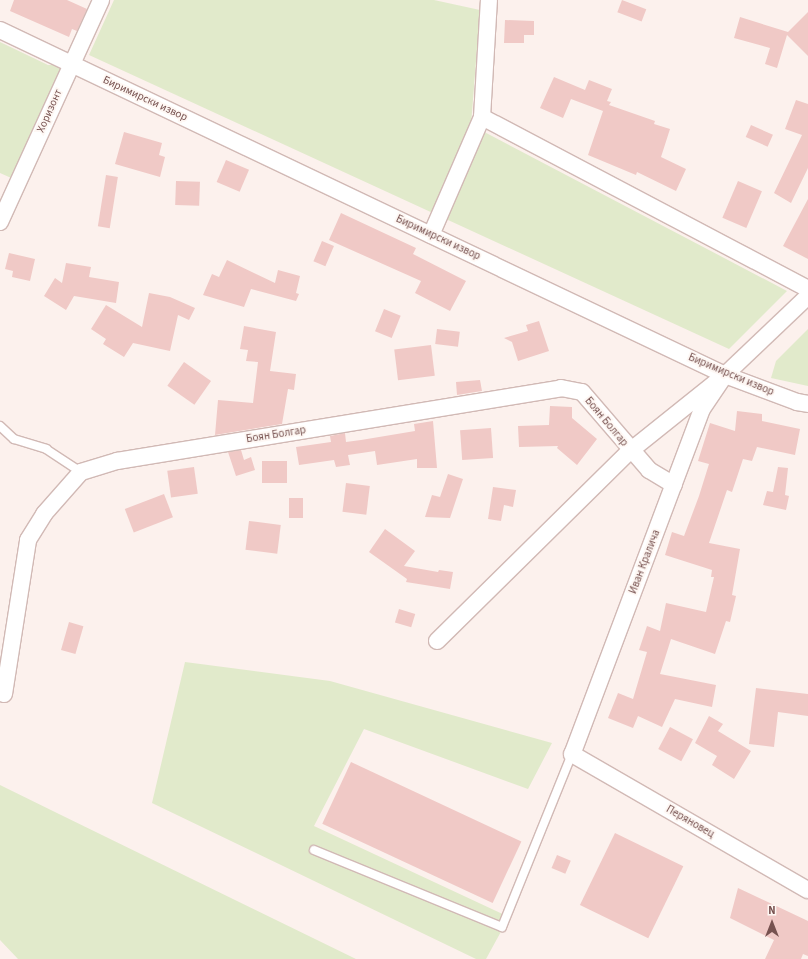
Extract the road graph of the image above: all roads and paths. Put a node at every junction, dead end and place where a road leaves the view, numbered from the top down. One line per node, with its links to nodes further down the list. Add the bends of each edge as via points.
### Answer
1 (101, 0): 4 (street, Хоризонт)
2 (489, 0): 5 (street)
3 (0, 30): 4 (street, Биримирски извор)
4 (71, 64): 6 (street, Хоризонт); 7 (street, Биримирски извор)
5 (482, 117): 7 (street); 8 (street)
6 (0, 222)
7 (431, 235): 10 (street, Биримирски извор)
8 (808, 289)
9 (808, 296): 10 (street, Иван Кралича)
10 (725, 375): 11 (street, Биримирски извор); 13 (street, Иван Кралича); 15 (street, Иван Кралича, via 702,409)
11 (808, 404)
12 (0, 426): 14 (lane, via 14,439 46,449)
13 (630, 451): 14 (street, Боян Болгар, via 582,392 560,388 117,460); 15 (street, Боян Болгар, via 649,470); 16 (street, Иван Кралича)
14 (81, 472): 17 (street, via 44,514 28,540)
15 (674, 485): 18 (street, Иван Кралича)
16 (437, 641)
17 (4, 694)
18 (572, 754): 19 (lane, via 502,927); 20 (street, Перяновец)
19 (314, 850)
20 (808, 890)

